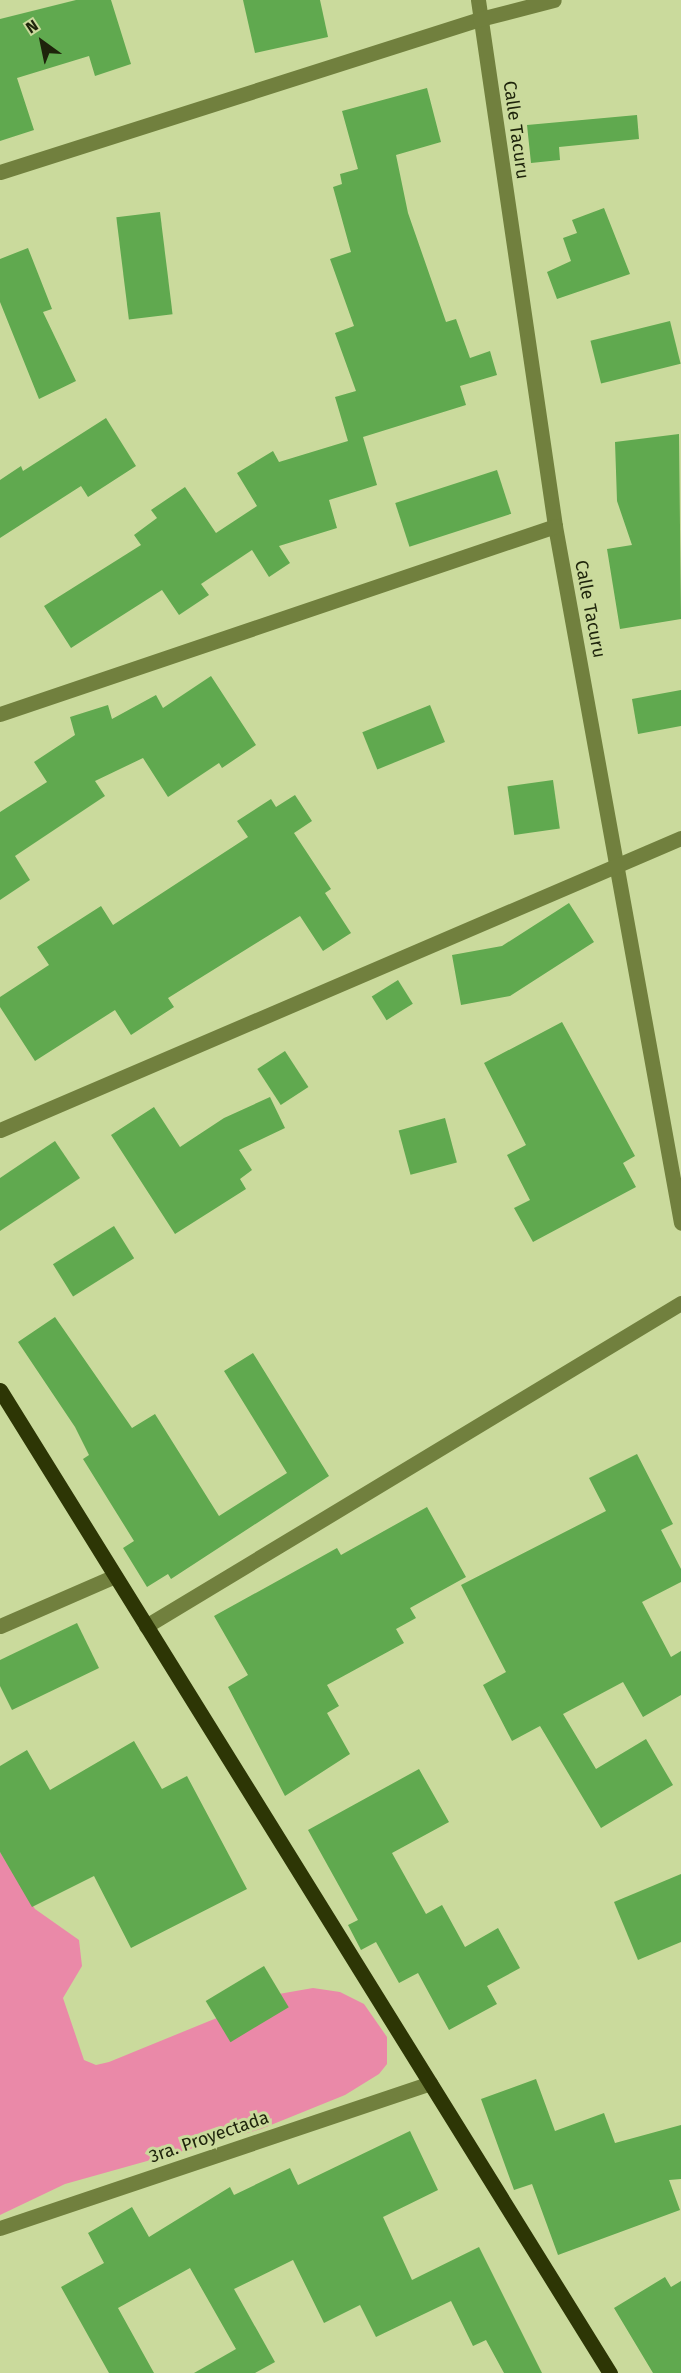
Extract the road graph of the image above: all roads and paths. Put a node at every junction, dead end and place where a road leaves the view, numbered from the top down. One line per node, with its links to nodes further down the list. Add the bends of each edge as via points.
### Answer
1 (478, 0): 3 (street, Calle Tacuru)
2 (555, 0): 3 (street)
3 (480, 18): 4 (street); 5 (street, Calle Tacuru)
4 (0, 172)
5 (555, 526): 6 (street); 8 (street, Calle Tacuru)
6 (0, 714)
7 (681, 838): 8 (street)
8 (619, 862): 9 (street); 10 (street, Calle Tacuru)
9 (0, 1130)
10 (681, 1223)
11 (681, 1303): 15 (street)
12 (0, 1390): 13 (main road)
13 (115, 1575): 14 (street); 15 (main road)
14 (0, 1626)
15 (146, 1626): 16 (main road)
16 (430, 2084): 17 (street, 3ra. Proyectada); 18 (main road)
17 (0, 2228)
18 (610, 2373)

